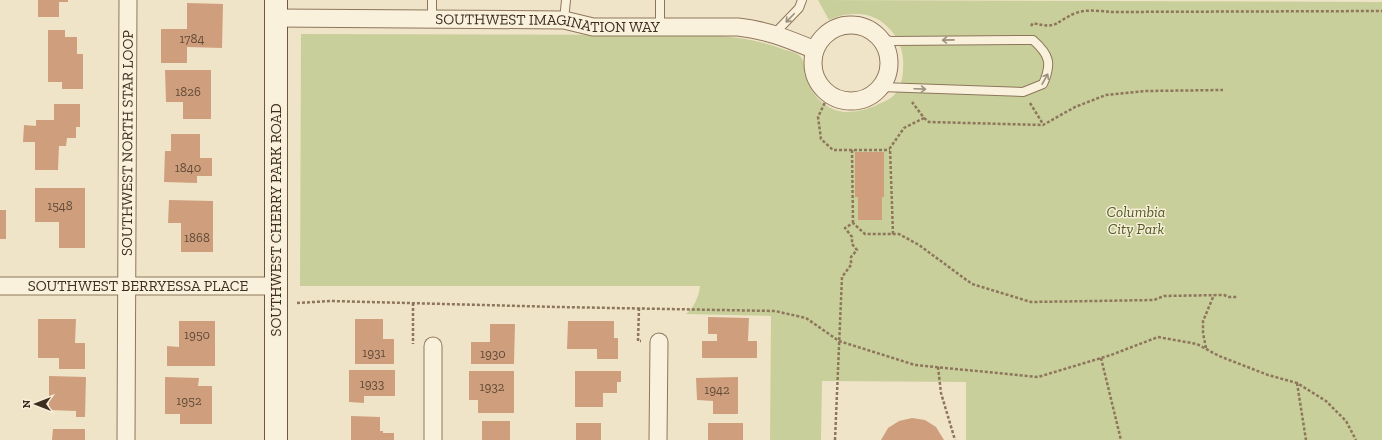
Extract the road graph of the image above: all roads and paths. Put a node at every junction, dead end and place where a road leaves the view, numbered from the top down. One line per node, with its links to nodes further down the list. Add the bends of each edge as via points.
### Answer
1 (128, 0): 27 (street, SOUTHWEST NORTH STAR LOOP)
2 (432, 0): 8 (lane)
3 (566, 0): 9 (lane)
4 (660, 0): 10 (lane)
5 (802, 0): 11 (lane, one-way to 11, via 799,8)
6 (276, 9): 8 (street, SOUTHWEST IMAGINATION WAY); 28 (main road, SOUTHWEST CHERRY PARK ROAD)
7 (1382, 11): 13 (path, via 1091,10 1077,13 1054,26 1045,27 1032,23)
8 (432, 19): 9 (street, SOUTHWEST IMAGINATION WAY)
9 (564, 20): 10 (street, SOUTHWEST IMAGINATION WAY, via 593,27)
10 (660, 27): 11 (street, SOUTHWEST IMAGINATION WAY, via 738,27)
11 (775, 33): 14 (street, SOUTHWEST IMAGINATION WAY)
12 (881, 39): 13 (lane, one-way to 12); 14 (street, via 873,31 851,24 839,26 829,32 820,40); 15 (street, via 890,63)
13 (1025, 40): 17 (lane, one-way to 13, via 1043,84 1048,72 1047,57 1041,48 1033,40)
14 (815, 50): 18 (street, via 815,74 820,85)
15 (881, 87): 17 (lane, one-way to 17); 18 (street, via 870,96 856,101 842,100)
16 (1223, 90): 21 (path, via 1146,91 1106,95 1075,107)
17 (1023, 92): 21 (path)
18 (829, 94): 22 (path, via 818,117 821,139 833,150)
19 (910, 99): 20 (path)
20 (924, 118): 21 (path, via 929,122); 23 (path, via 904,128)
21 (1043, 125)
22 (852, 150): 23 (path); 24 (path)
23 (890, 150): 25 (path)
24 (853, 223): 25 (path, via 865,234); 32 (path, via 845,228 852,237 852,244 856,250 851,257 851,265 842,277)
25 (893, 234): 29 (path, via 899,234 919,245 972,284 1031,302 1154,300 1164,296)
26 (0, 286): 27 (street, SOUTHWEST BERRYESSA PLACE)
27 (127, 286): 28 (street, SOUTHWEST BERRYESSA PLACE); 39 (street, SOUTHWEST NORTH STAR LOOP)
28 (276, 294): 31 (path, via 331,301); 40 (main road, SOUTHWEST CHERRY PARK ROAD)
29 (1214, 295): 30 (path); 35 (path, via 1203,321)
30 (1238, 297)
31 (413, 303): 32 (path, via 775,311 806,318); 34 (path, via 413,347)
32 (839, 341): 37 (path, via 915,365); 43 (path)
33 (660, 342): 42 (street)
34 (434, 346): 41 (street)
35 (1206, 349): 36 (path, via 1197,344 1158,337); 38 (path, via 1261,372)
36 (1101, 358): 37 (path, via 1038,377); 45 (path)
37 (938, 367): 44 (path, via 941,393)
38 (1297, 383): 46 (path); 47 (path, via 1326,401 1346,421)
39 (126, 440)
40 (276, 440)
41 (432, 440)
42 (658, 440)
43 (835, 440)
44 (955, 440)
45 (1121, 440)
46 (1306, 440)
47 (1356, 440)

